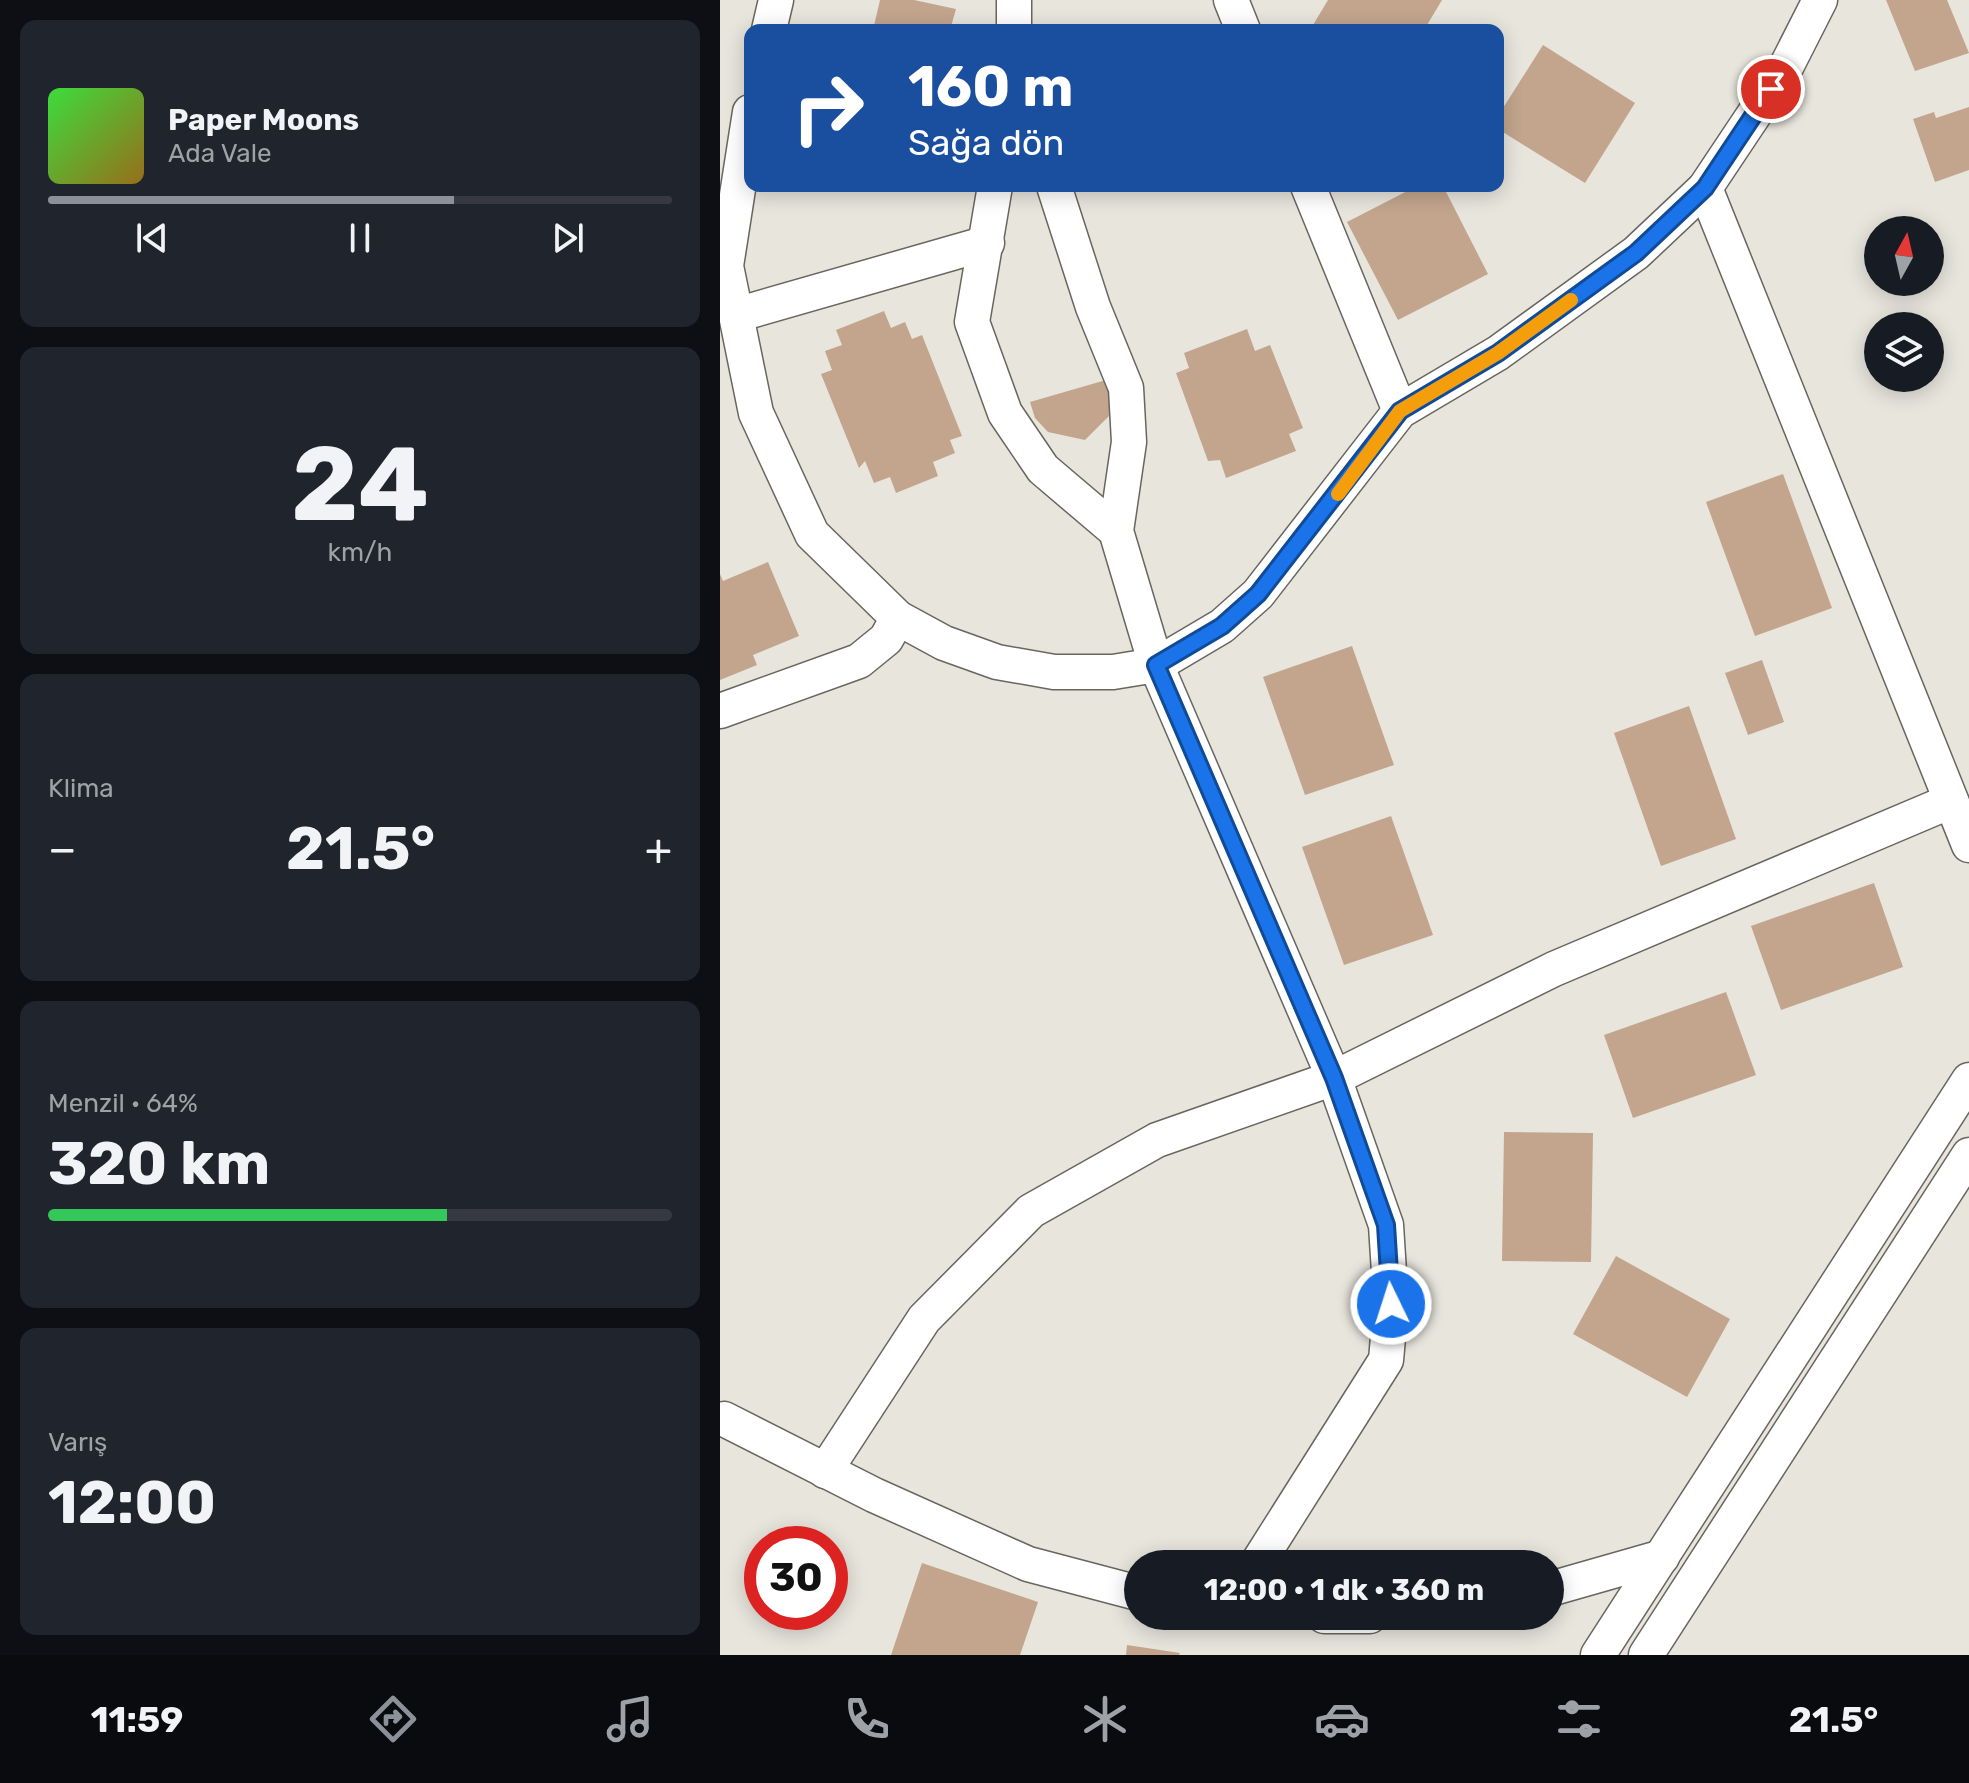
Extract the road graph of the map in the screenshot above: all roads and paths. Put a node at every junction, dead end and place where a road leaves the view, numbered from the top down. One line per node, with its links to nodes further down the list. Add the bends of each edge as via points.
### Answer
1 (776, 0): 5 (street)
2 (1014, 0): 6 (street)
3 (1231, 0): 7 (street)
4 (1820, 0): 9 (street, via 1787,65)
5 (770, 24)
6 (1014, 24)
7 (1241, 24)
8 (744, 150): 14 (street, via 726,266)
9 (1705, 188): 15 (street, via 1636,253 1498,353); 20 (street)
10 (994, 192): 13 (street)
11 (1056, 192): 16 (street, via 1126,388 1129,442)
12 (1310, 192): 15 (street)
13 (987, 243): 14 (street); 16 (street, via 972,322 1005,413 1043,469)
14 (736, 315): 17 (street, via 756,413 812,534)
15 (1400, 411): 18 (street, via 1258,594 1222,626)
16 (1116, 531): 18 (street)
17 (898, 618): 18 (street, via 944,643 997,662 1054,672 1113,672); 19 (street, via 886,639 859,661)
18 (1156, 665): 22 (street)
19 (720, 711)
20 (1951, 801): 21 (street); 22 (street, via 1554,969)
21 (1969, 845)
22 (1334, 1078): 26 (street, via 1157,1140 1031,1211 924,1319); 27 (street, via 1386,1225 1391,1304 1386,1360)
23 (1969, 1080): 28 (street)
24 (1969, 1155): 32 (street)
25 (724, 1419): 26 (street)
26 (825, 1471): 30 (street, via 1028,1564)
27 (1266, 1550)
28 (1662, 1557): 29 (street); 31 (street)
29 (1564, 1585)
30 (1124, 1589)
31 (1598, 1655)
32 (1646, 1655)

